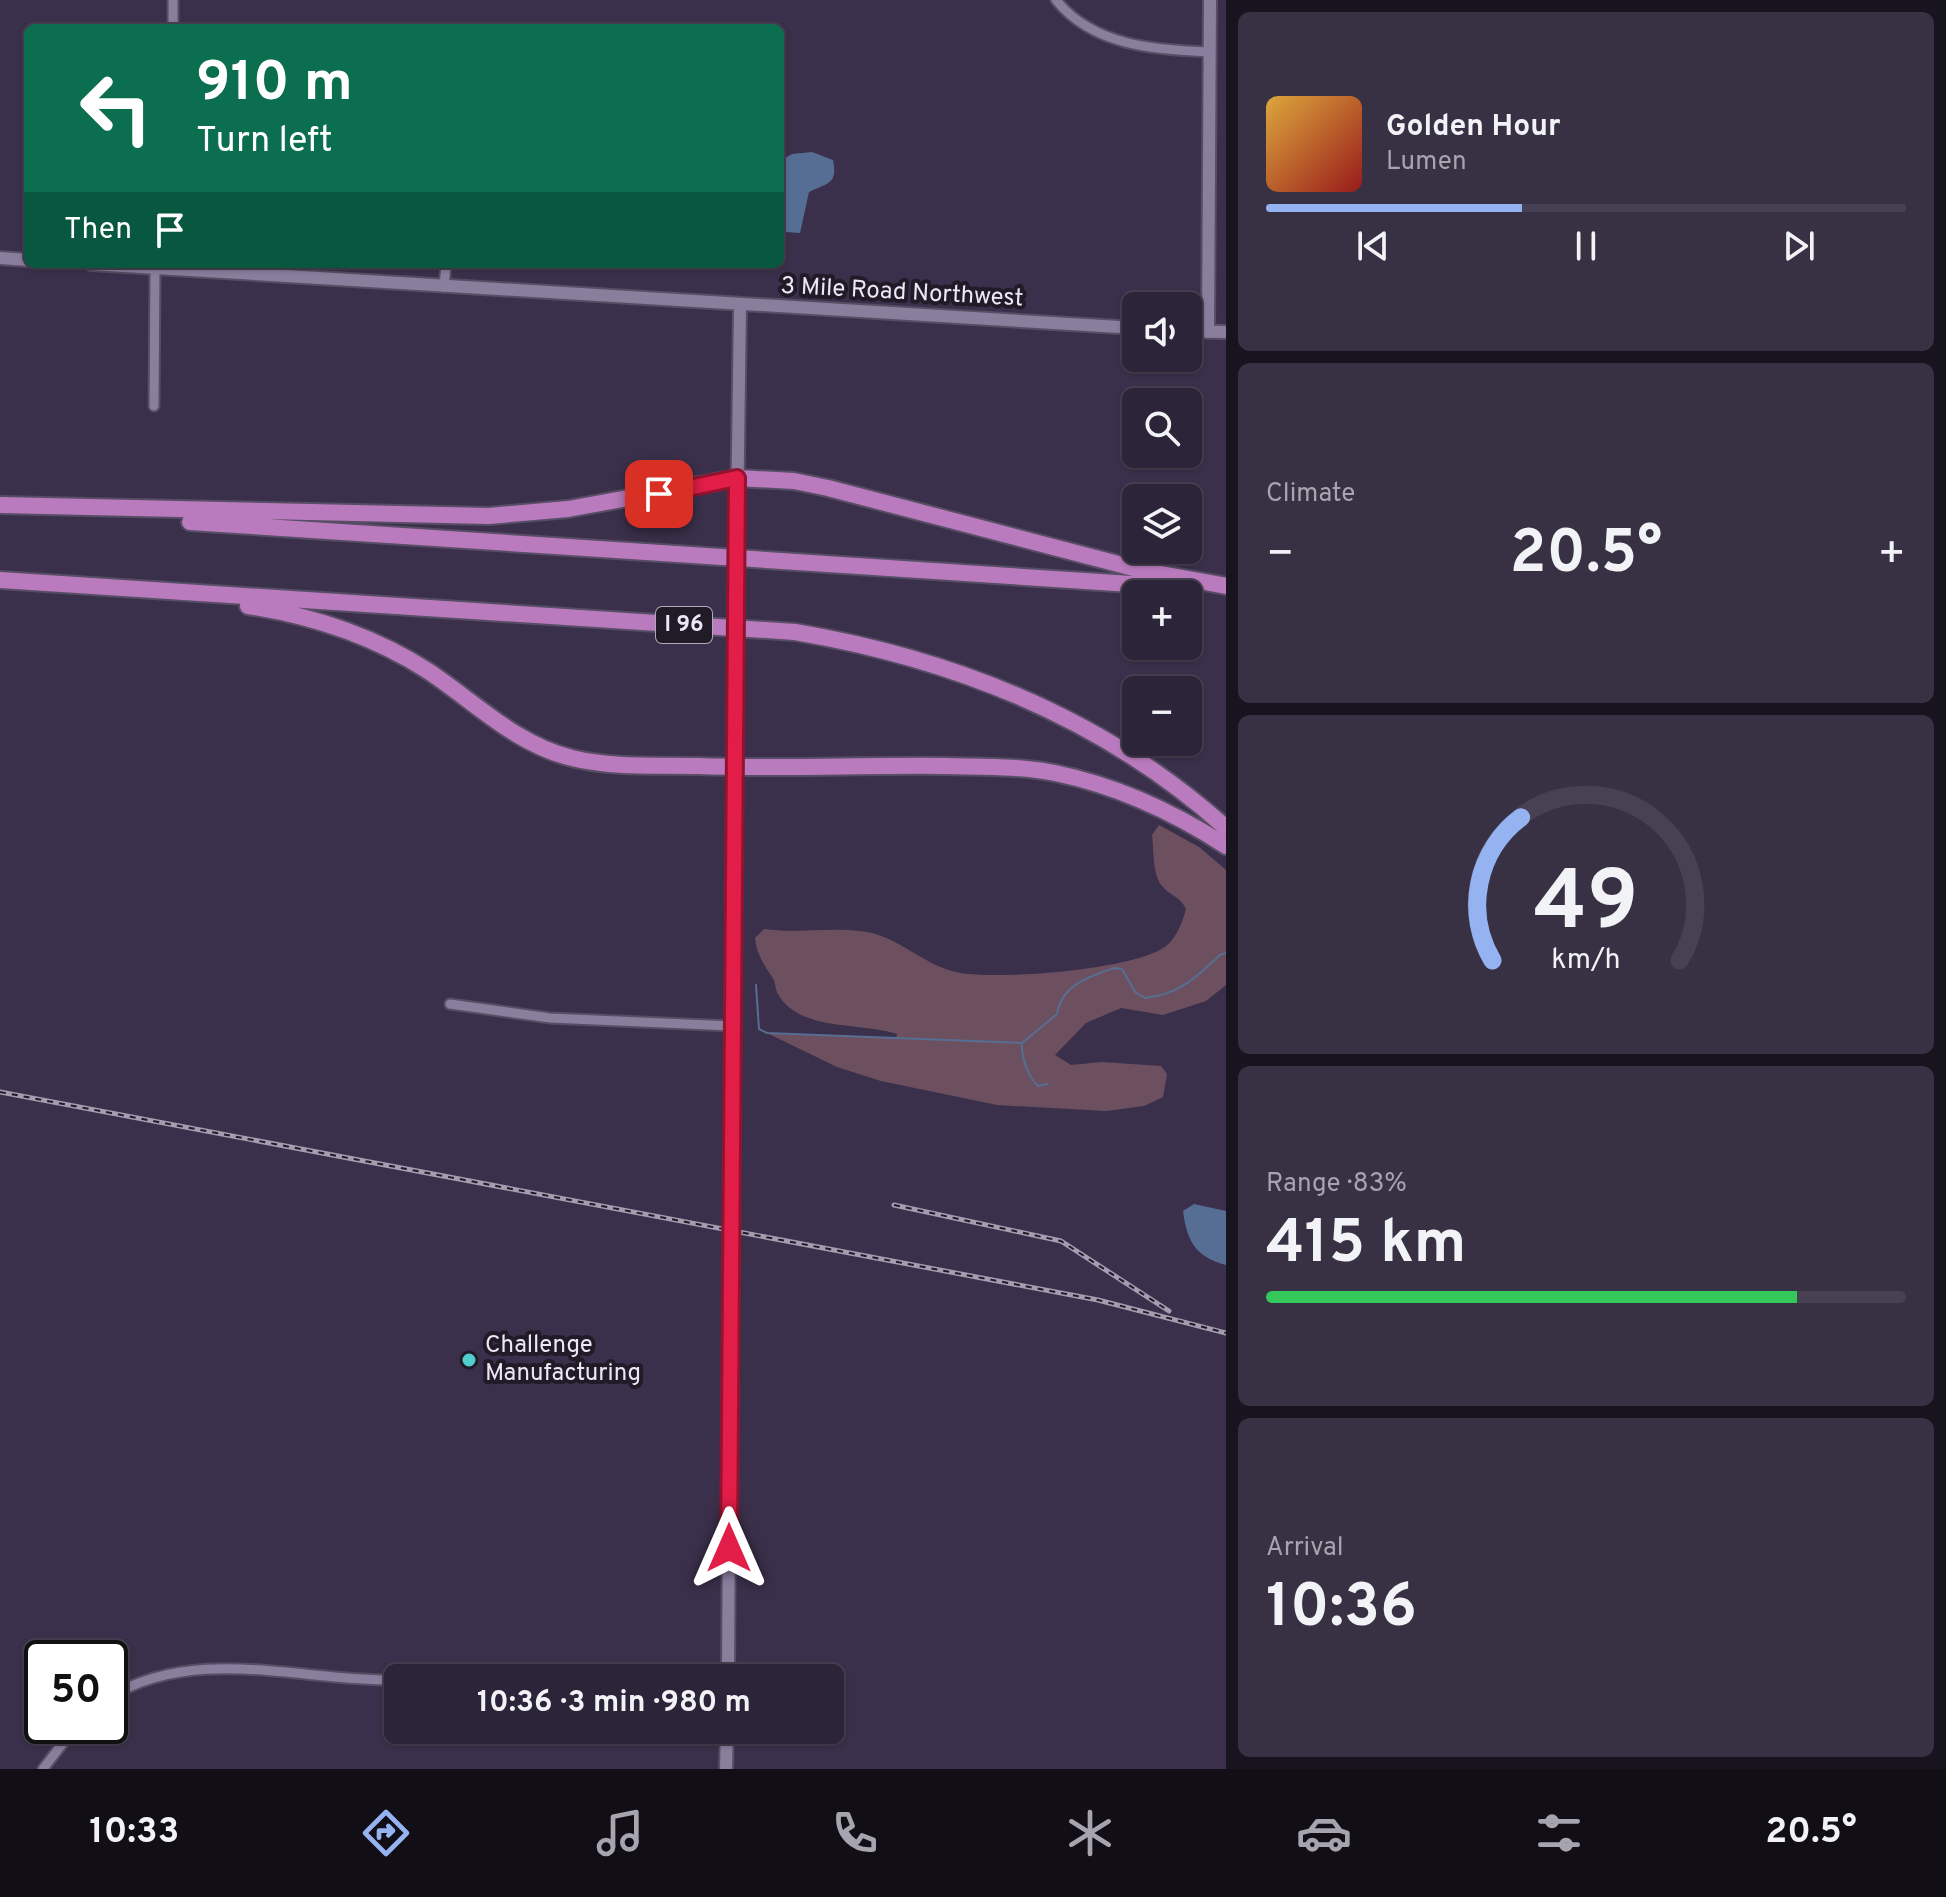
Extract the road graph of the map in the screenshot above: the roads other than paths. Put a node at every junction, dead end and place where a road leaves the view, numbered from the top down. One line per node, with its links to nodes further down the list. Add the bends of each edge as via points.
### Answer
1 (173, 0): 4 (street)
2 (1056, 0): 5 (street, via 1096,34 1143,46)
3 (1210, 0): 5 (main road)
4 (173, 24)
5 (1210, 52): 15 (main road)
6 (0, 258): 7 (main road)
7 (24, 260)
8 (155, 268): 17 (street)
9 (185, 268): 11 (main road, 3 Mile Road Northwest)
10 (446, 268): 11 (street)
11 (444, 287): 12 (main road, 3 Mile Road Northwest)
12 (740, 306): 13 (main road, 3 Mile Road Northwest); 18 (main road)
13 (1122, 327)
14 (1202, 332): 15 (main road)
15 (1208, 332): 16 (main road)
16 (1226, 332)
17 (154, 406)
18 (737, 478): 19 (highway, via 568,509 489,516); 22 (highway, via 808,483 1145,571); 24 (main road, bridge)
19 (0, 507): 23 (highway, via 1134,583)
20 (0, 580): 21 (highway, I 96)
21 (93, 586): 24 (highway, via 270,609 340,627 404,657 526,741 569,758); 25 (highway, I 96, via 779,631 845,641 967,675 1036,702 1179,788)
22 (1226, 586)
23 (1226, 594)
24 (733, 767): 26 (highway, via 1051,772 1137,797); 28 (main road)
25 (1226, 828)
26 (1226, 846)
27 (450, 1004): 28 (street, via 550,1018)
28 (732, 1026): 29 (main road)
29 (728, 1664)
30 (384, 1679): 31 (street, via 195,1669)
31 (128, 1688)
32 (62, 1744): 34 (street)
33 (727, 1744): 35 (main road)
34 (43, 1769)
35 (726, 1769)

